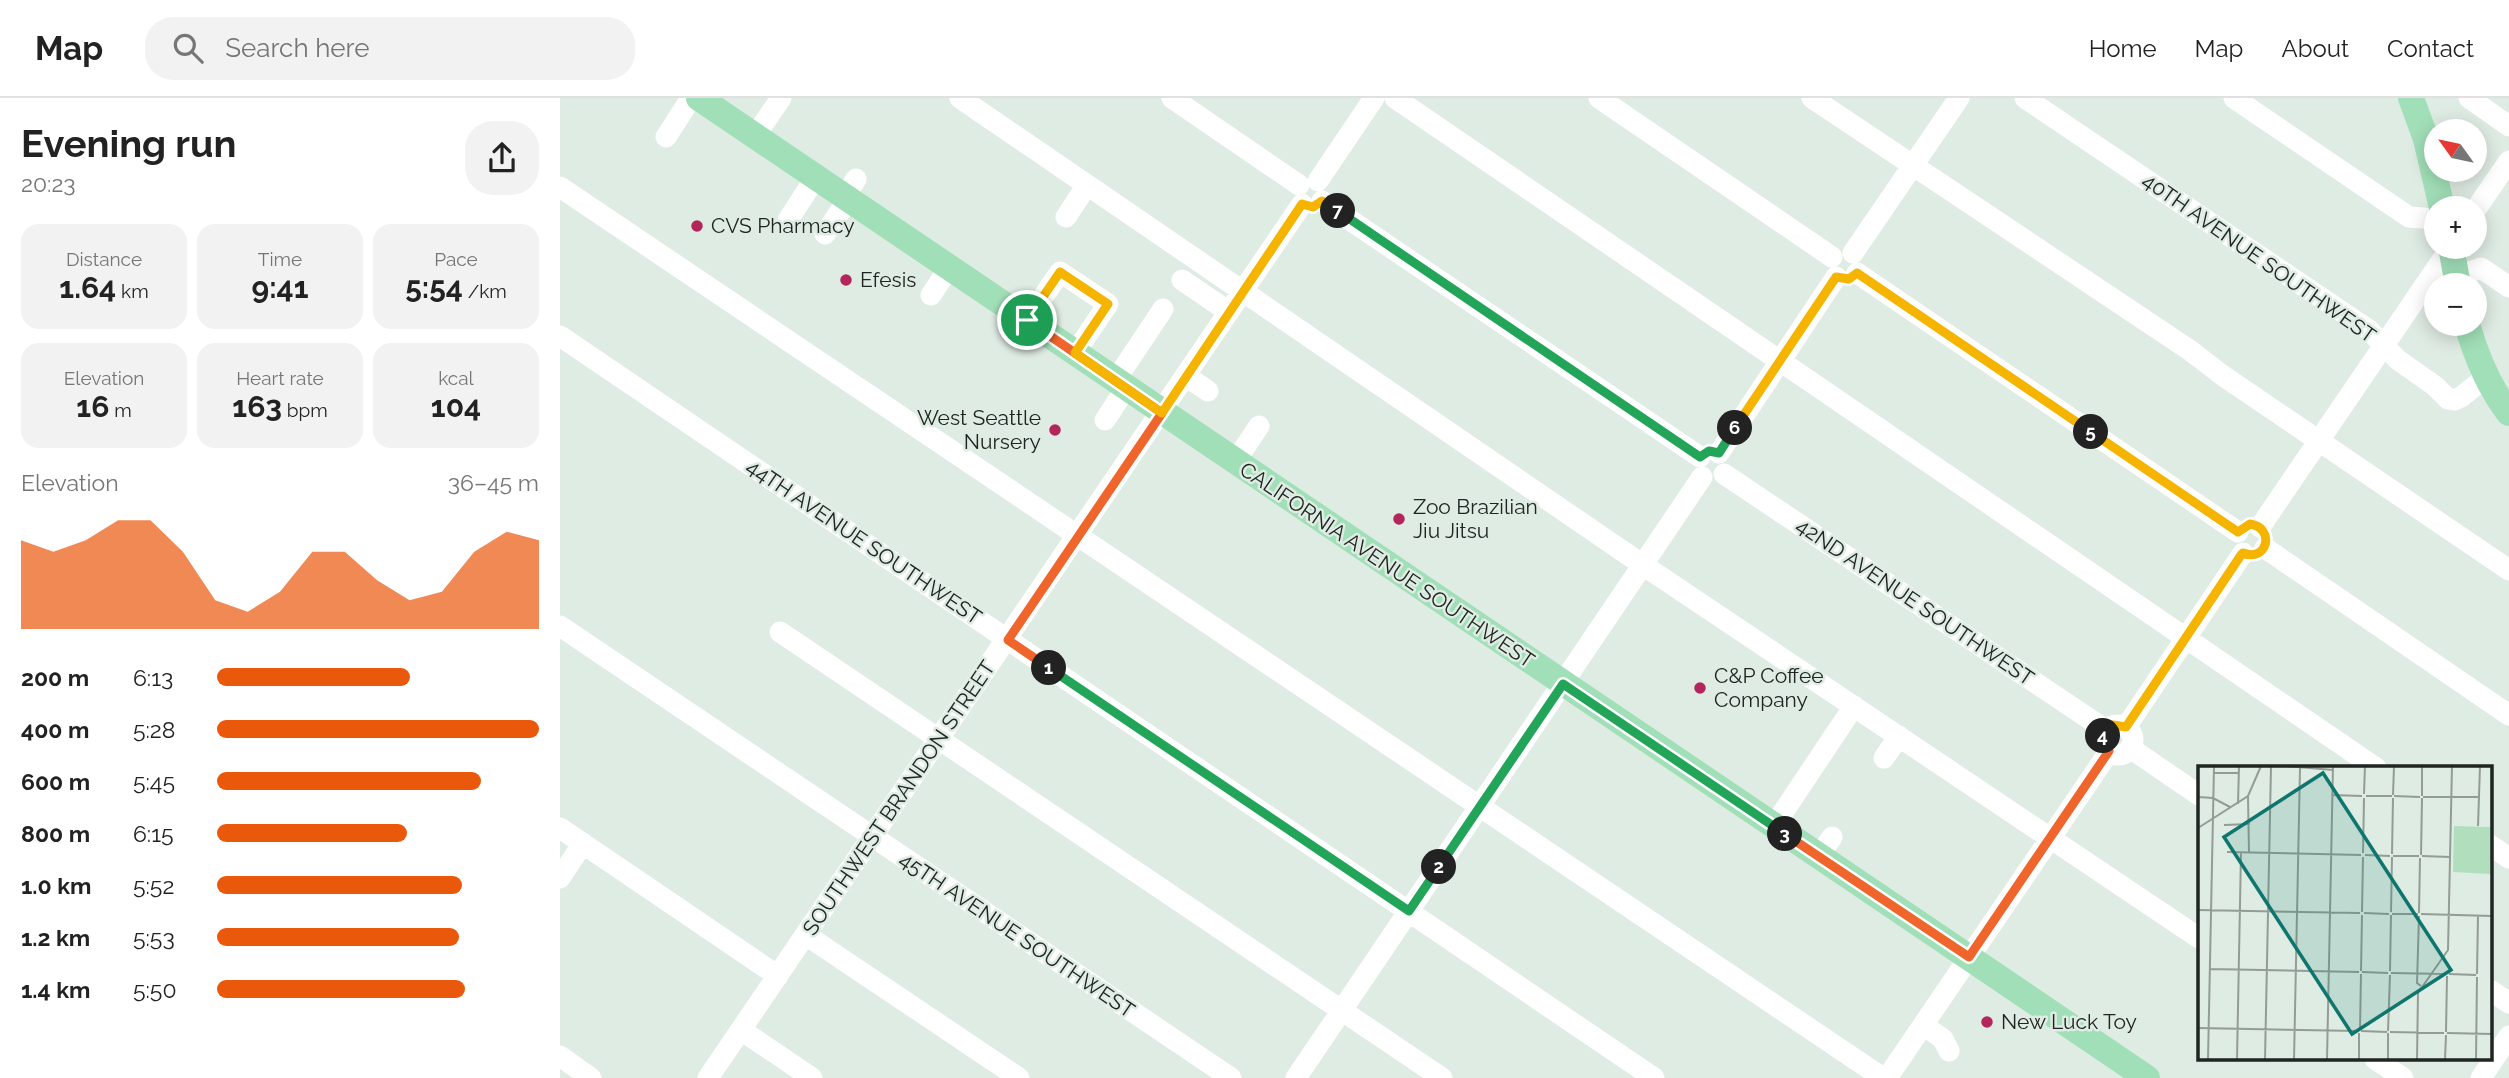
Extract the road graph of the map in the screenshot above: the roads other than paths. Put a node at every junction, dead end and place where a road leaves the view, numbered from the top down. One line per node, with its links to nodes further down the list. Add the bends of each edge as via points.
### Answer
1 (691, 98): 17 (street)
2 (699, 98): 16 (main road, CALIFORNIA AVENUE SOUTHWEST)
3 (781, 98): 16 (street)
4 (960, 98): 21 (street)
5 (1172, 98): 24 (street)
6 (1374, 98): 24 (street, SOUTHWEST BRANDON STREET)
7 (1395, 98): 46 (street)
8 (1599, 98): 32 (street)
9 (1812, 98): 19 (street)
10 (1959, 98): 19 (street)
11 (2025, 98): 44 (street, 40TH AVENUE SOUTHWEST, via 2369,330)
12 (2234, 98): 28 (street, via 2409,217)
13 (2411, 98): 25 (main road)
14 (2469, 98): 15 (street)
15 (2509, 127)
16 (755, 136): 20 (main road, CALIFORNIA AVENUE SOUTHWEST)
17 (666, 137)
18 (2509, 161): 26 (street)
19 (1914, 166): 32 (street); 55 (street, via 2192,351)
20 (816, 177): 23 (main road, CALIFORNIA AVENUE SOUTHWEST); 29 (street)
21 (1087, 185): 27 (street); 37 (street)
22 (560, 187): 60 (street)
23 (850, 192): 30 (street); 33 (main road, CALIFORNIA AVENUE SOUTHWEST)
24 (1310, 193): 37 (street, SOUTHWEST BRANDON STREET); 57 (street)
25 (2439, 196)
26 (2485, 196)
27 (1066, 217)
28 (2424, 218)
29 (788, 220)
30 (825, 234)
31 (2443, 259): 44 (street)
32 (1845, 265): 46 (street); 59 (street)
33 (949, 268): 38 (street); 41 (main road, CALIFORNIA AVENUE SOUTHWEST)
34 (2472, 273): 36 (street, via 2482,268)
35 (1182, 281): 40 (street)
36 (2509, 287)
37 (1243, 291): 40 (street, SOUTHWEST BRANDON STREET); 63 (street, via 1396,409)
38 (931, 295)
39 (1163, 309): 49 (street)
40 (1229, 312): 47 (street, SOUTHWEST BRANDON STREET)
41 (1027, 320): 45 (main road, CALIFORNIA AVENUE SOUTHWEST); 45 (street, via 1060,272 1108,304)
42 (560, 336): 68 (street, 44TH AVENUE SOUTHWEST)
43 (2471, 336): 48 (main road)
44 (2385, 346): 48 (street, 40TH AVENUE SOUTHWEST, via 2448,399 2461,397); 55 (street)
45 (1075, 353): 49 (main road, CALIFORNIA AVENUE SOUTHWEST)
46 (1782, 361): 57 (street); 67 (street)
47 (1186, 376): 50 (street); 51 (street, SOUTHWEST BRANDON STREET)
48 (2486, 377): 52 (main road)
49 (1121, 385): 51 (main road, CALIFORNIA AVENUE SOUTHWEST); 53 (street)
50 (1208, 391)
51 (1162, 413): 56 (main road, CALIFORNIA AVENUE SOUTHWEST); 60 (street, SOUTHWEST BRANDON STREET)
52 (2509, 413)
53 (1105, 420)
54 (1259, 426): 56 (street)
55 (2319, 442): 58 (street); 64 (street)
56 (1235, 462): 69 (main road, CALIFORNIA AVENUE SOUTHWEST)
57 (1707, 462): 63 (street); 73 (street, 42ND AVENUE SOUTHWEST, via 1712,480 1724,474)
58 (2260, 527): 59 (street, via 2250,524); 61 (street, via 2266,536)
59 (2238, 532): 62 (street, via 2236,544)
60 (1077, 536): 68 (street, SOUTHWEST BRANDON STREET); 78 (street, via 1263,648)
61 (2265, 548): 62 (street, via 2255,555); 71 (street)
62 (2243, 553): 67 (street)
63 (1643, 565): 69 (street); 70 (street)
64 (2509, 570)
65 (560, 626): 82 (street, 45TH AVENUE SOUTHWEST)
66 (780, 632): 74 (street)
67 (2185, 639): 73 (street); 76 (street)
68 (1008, 640): 74 (street, SOUTHWEST BRANDON STREET); 87 (street, 44TH AVENUE SOUTHWEST)
69 (1563, 684): 78 (street); 79 (main road, CALIFORNIA AVENUE SOUTHWEST)
70 (1854, 706): 72 (street); 79 (street)
71 (2509, 715)
72 (1899, 736): 75 (street); 81 (street, via 1956,779)
73 (2113, 736): 77 (street, via 2120,755 2130,748); 81 (street)
74 (940, 740): 82 (street, SOUTHWEST BRANDON STREET); 94 (street)
75 (1884, 758)
76 (2373, 766)
77 (2198, 794)
78 (1480, 805): 87 (street); 109 (street)
79 (1774, 826): 90 (main road, CALIFORNIA AVENUE SOUTHWEST, via 1825,846)
80 (560, 828): 83 (street)
81 (2051, 836): 89 (street, via 2142,904); 90 (street)
82 (872, 838): 88 (street, SOUTHWEST BRANDON STREET); 105 (street, 45TH AVENUE SOUTHWEST)
83 (583, 843): 86 (street); 91 (street)
84 (2492, 846): 85 (street)
85 (2509, 858)
86 (560, 877)
87 (1409, 911): 94 (street); 108 (street, 44TH AVENUE SOUTHWEST)
88 (806, 935): 91 (street, SOUTHWEST BRANDON STREET); 104 (street)
89 (2198, 937)
90 (1969, 957): 95 (street); 110 (main road, CALIFORNIA AVENUE SOUTHWEST)
91 (778, 976): 96 (street, SOUTHWEST BRANDON STREET)
92 (2492, 991): 93 (street)
93 (2509, 1003)
94 (1341, 1011): 106 (street); 107 (street)
95 (1923, 1026): 98 (street, via 1943,1039); 109 (street)
96 (741, 1030): 102 (street, SOUTHWEST BRANDON STREET); 103 (street)
97 (2509, 1036): 112 (street)
98 (1949, 1051)
99 (560, 1056): 101 (street)
100 (2376, 1060): 111 (street)
101 (592, 1078)
102 (708, 1078)
103 (812, 1078)
104 (1019, 1078)
105 (1231, 1078)
106 (1296, 1078)
107 (1442, 1078)
108 (1654, 1078)
109 (1885, 1078)
110 (2147, 1078)
111 (2403, 1078)
112 (2481, 1078)

